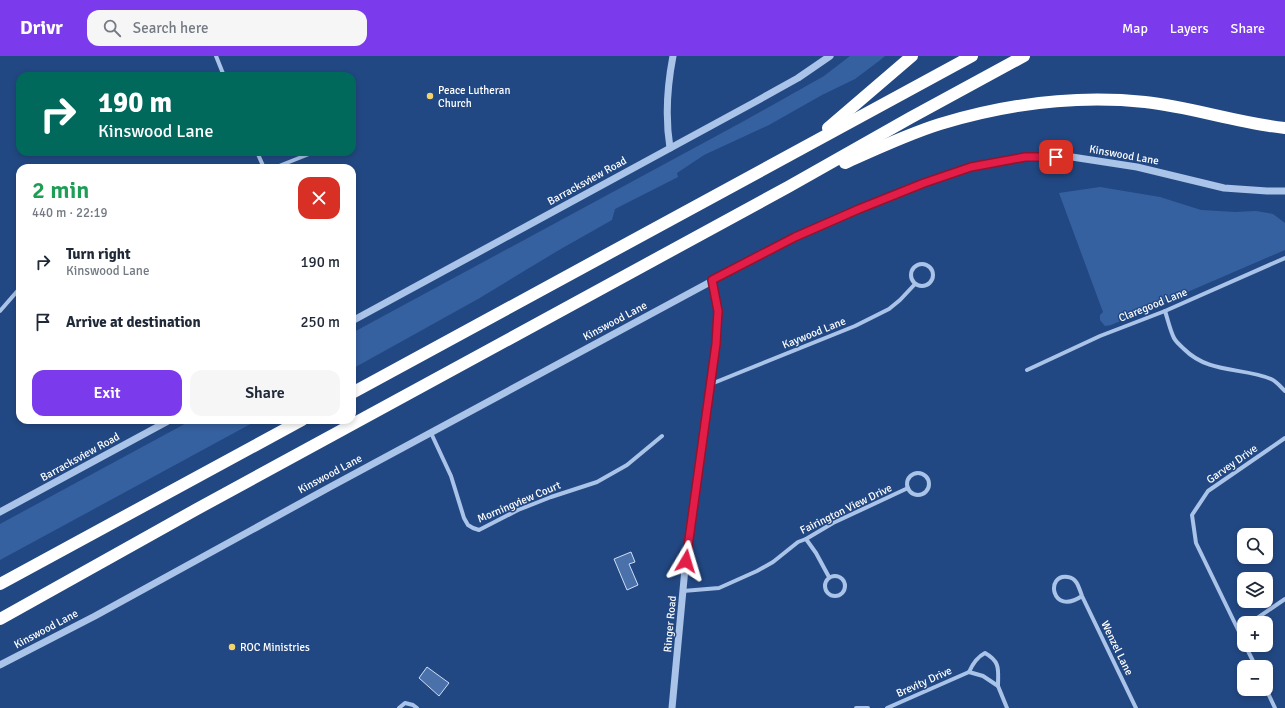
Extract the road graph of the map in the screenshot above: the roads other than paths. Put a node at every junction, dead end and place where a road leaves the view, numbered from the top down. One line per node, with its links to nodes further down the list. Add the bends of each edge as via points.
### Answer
1 (216, 56): 7 (street)
2 (673, 56): 10 (street, via 666,114)
3 (830, 56): 10 (street, Barracksview Road, via 798,78)
4 (912, 56): 9 (highway)
5 (972, 56): 9 (highway)
6 (1024, 56): 13 (highway)
7 (222, 72)
8 (1285, 128): 13 (highway, via 1246,123 1144,102 1081,100 1036,103 1001,108 939,124)
9 (809, 144): 24 (highway)
10 (670, 148): 21 (street, Barracksview Road)
11 (304, 156): 12 (street)
12 (284, 164)
13 (788, 187): 26 (highway)
14 (1285, 191): 16 (street, Kinswood Lane, via 1224,188 1137,167 1072,157 1025,157 971,167 924,183 795,237)
15 (1285, 258): 20 (street, Claregood Lane)
16 (712, 280): 23 (street, Ringer Road, via 718,311); 30 (street, Kinswood Lane)
17 (915, 284): 17 (street, via 911,277 913,268 920,264 931,268 934,274 930,284 922,287); 23 (street, Kaywood Lane, via 889,309)
18 (16, 293): 19 (street)
19 (0, 311)
20 (1165, 311): 22 (street, Claregood Lane, via 1100,336); 25 (street, via 1174,338 1194,358 1218,368 1257,374 1273,380)
21 (356, 319)
22 (1027, 370)
23 (711, 384): 38 (street, Ringer Road)
24 (356, 391)
25 (1285, 391)
26 (356, 422)
27 (163, 424): 34 (street, Barracksview Road)
28 (295, 424): 37 (highway)
29 (352, 424): 42 (highway)
30 (431, 433): 31 (street, Morningview Court, via 451,476 464,518 468,525 479,530 518,510 597,482 627,465); 44 (street, Kinswood Lane)
31 (662, 436)
32 (1285, 438): 43 (street, Garvey Drive, via 1208,491 1192,515 1196,543)
33 (908, 488): 33 (street, via 908,480 912,474 921,472 929,479 929,487 922,495 912,494); 35 (street, Fairington View Drive, via 833,523)
34 (0, 512)
35 (806, 539): 36 (street); 38 (street, Fairington View Drive, via 798,542 773,562 719,588)
36 (829, 577): 36 (street, via 842,578 845,584 842,594 832,596 826,592 824,586)
37 (0, 584)
38 (683, 591): 50 (street, Ringer Road)
39 (1082, 596): 39 (street, Wenzel Lane, via 1077,582 1071,577 1063,576 1057,579 1053,590 1061,601 1070,602); 55 (street, Wenzel Lane)
40 (1285, 600): 41 (street)
41 (1261, 616)
42 (0, 619)
43 (1237, 627)
44 (0, 665)
45 (969, 672): 46 (street, Brevity Drive, via 983,676); 46 (street, Brevity Drive, via 972,663 985,653 995,659 998,666); 53 (street, Brevity Drive)
46 (998, 686): 54 (street)
47 (1269, 696): 56 (street)
48 (399, 708): 49 (street, via 405,704)
49 (417, 708)
50 (672, 708)
51 (856, 708): 52 (street)
52 (868, 708)
53 (887, 708)
54 (1007, 708)
55 (1136, 708)
56 (1275, 708)

